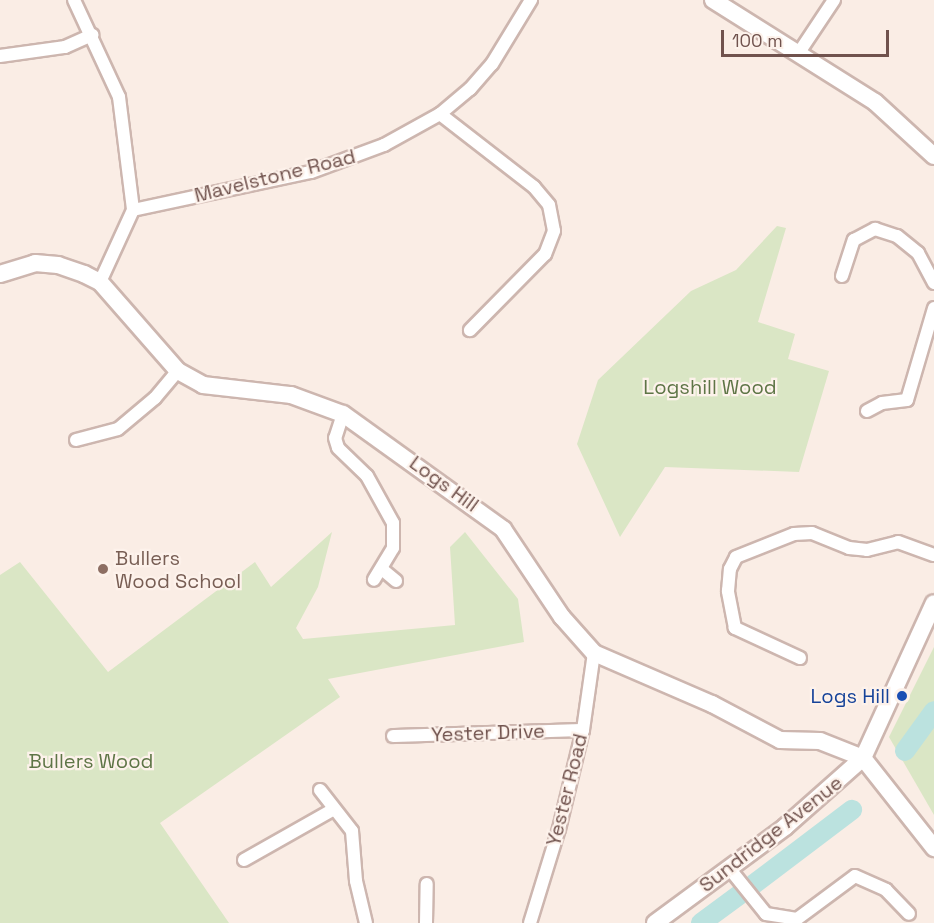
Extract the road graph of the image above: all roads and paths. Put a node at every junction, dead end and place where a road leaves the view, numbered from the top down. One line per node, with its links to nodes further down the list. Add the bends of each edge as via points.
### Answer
1 (74, 0): 5 (street)
2 (531, 0): 8 (street, Mavelstone Road, via 492,64)
3 (713, 0): 6 (street)
4 (834, 0): 6 (street)
5 (93, 35): 7 (street, via 65,47); 10 (street, via 119,97)
6 (798, 54): 9 (street, via 875,102)
7 (0, 56)
8 (440, 114): 10 (street, Mavelstone Road, via 375,149 311,172); 16 (street, via 534,187 549,206 554,231 545,254)
9 (934, 156)
10 (133, 210): 13 (street)
11 (0, 274): 13 (street, Logs Hill, via 23,264 46,264 70,268)
12 (842, 276): 14 (street, via 854,240 875,229 897,236 918,253)
13 (100, 282): 17 (street, Logs Hill)
14 (934, 283)
15 (933, 313): 18 (street, via 907,400 882,403)
16 (470, 330)
17 (178, 371): 19 (street, Logs Hill, via 203,385 291,395); 20 (street, via 155,398 118,429)
18 (867, 411)
19 (343, 414): 22 (street, via 335,438 338,448 367,476 393,523 393,549 379,575); 24 (street, Logs Hill, via 504,529 537,583)
20 (76, 440)
21 (934, 555): 25 (street, via 897,542 867,550 849,548 812,533 794,534 736,556 728,591 735,628)
22 (396, 581)
23 (934, 603): 28 (street, Sundridge Avenue)
24 (594, 654): 26 (street, Yester Road); 28 (street, Logs Hill, via 712,704 780,740 820,741)
25 (800, 658)
26 (583, 730): 27 (street, Yester Drive); 38 (street, Yester Road, via 559,829)
27 (393, 736)
28 (863, 758): 31 (street); 33 (street, Sundridge Avenue, via 833,788)
29 (320, 790): 30 (street)
30 (334, 808): 32 (street); 36 (street, via 352,831 356,881)
31 (934, 848)
32 (244, 860)
33 (729, 868): 35 (street, via 766,914 797,919 855,876 886,890); 39 (street, Sundridge Avenue)
34 (427, 884): 37 (street)
35 (909, 914)
36 (366, 923)
37 (426, 923)
38 (530, 923)
39 (655, 923)

